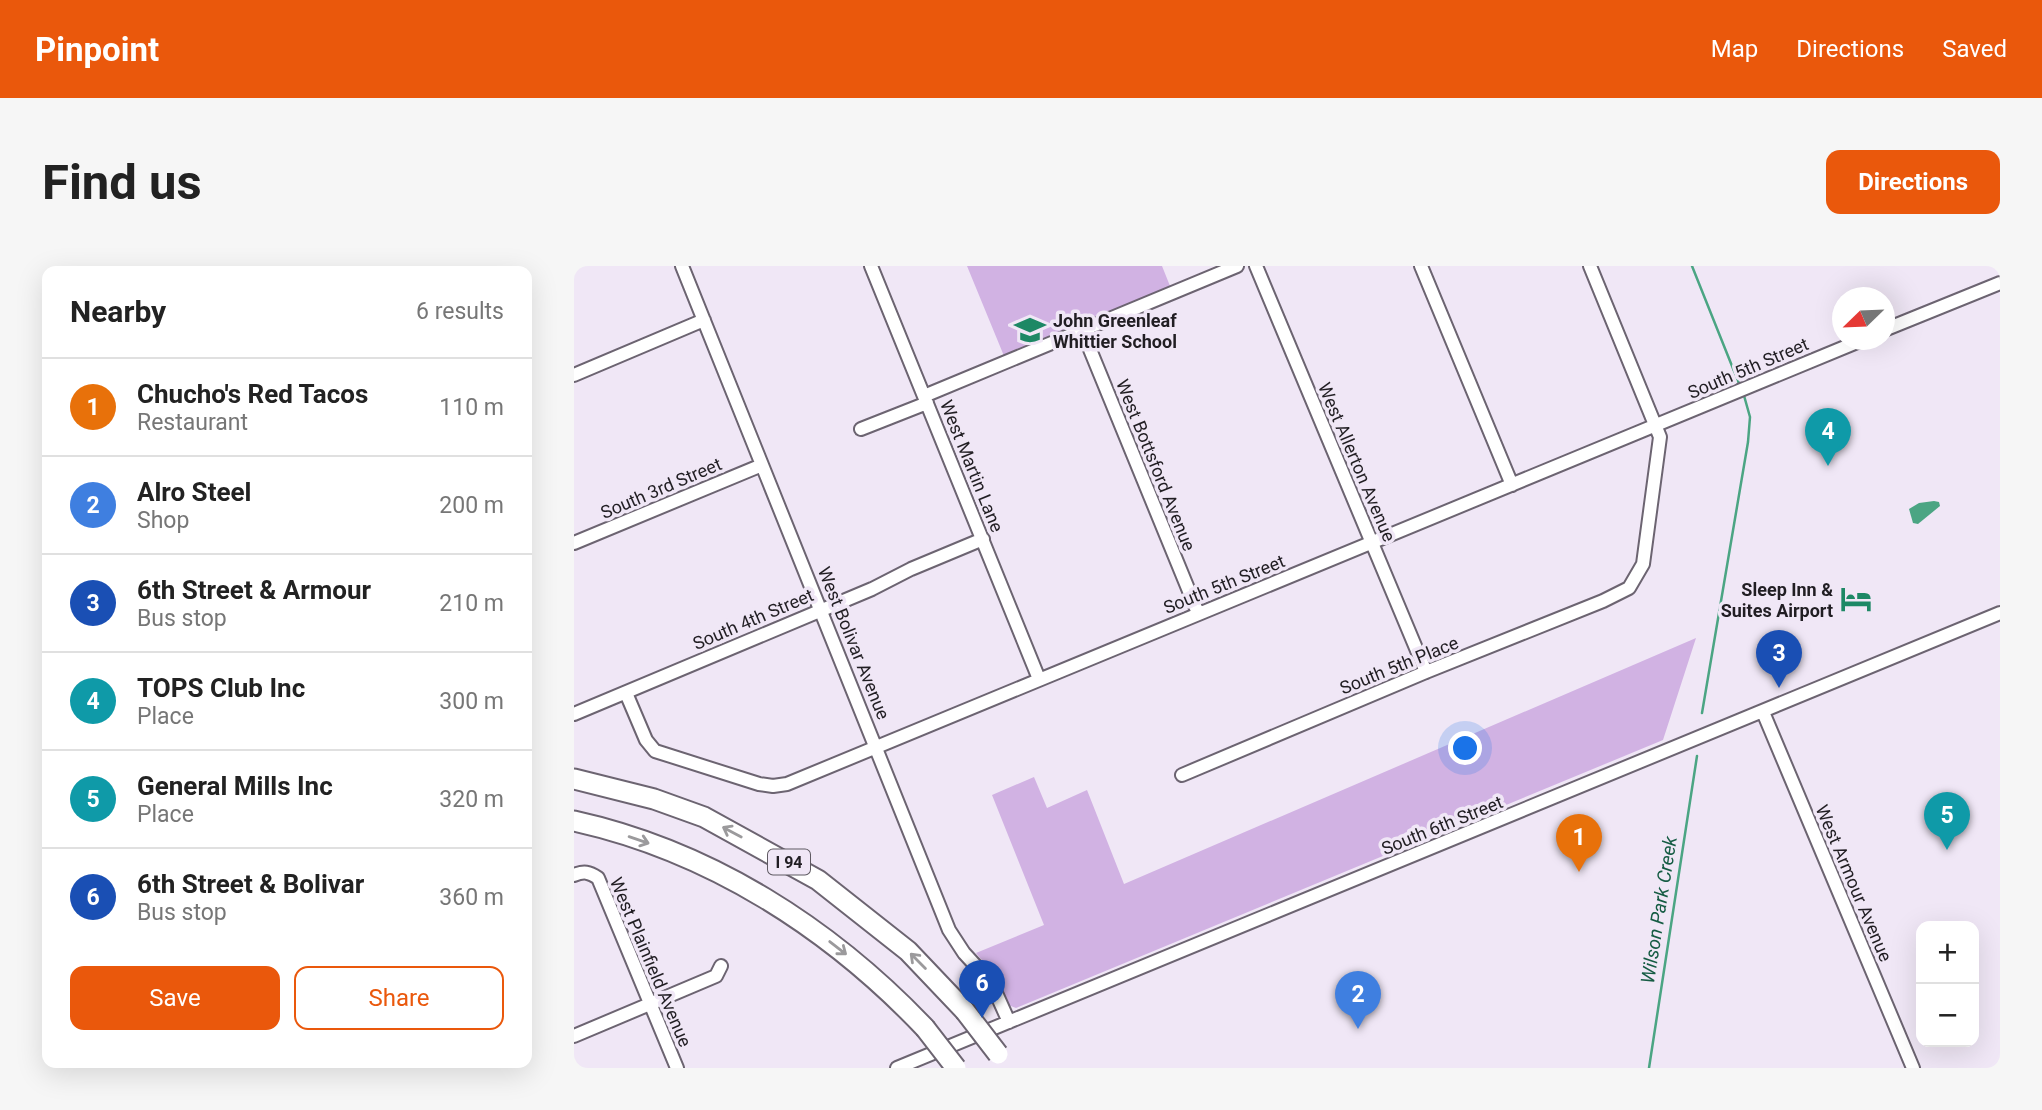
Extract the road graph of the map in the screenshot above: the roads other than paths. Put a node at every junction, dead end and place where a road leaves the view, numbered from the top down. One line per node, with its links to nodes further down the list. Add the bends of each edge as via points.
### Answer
1 (682, 266): 8 (street, West Bolivar Avenue)
2 (871, 266): 13 (street, West Martin Lane)
3 (1237, 266): 10 (street)
4 (1256, 266): 19 (street, West Allerton Avenue)
5 (1421, 266): 17 (street)
6 (1590, 266): 14 (street)
7 (2000, 283): 9 (street)
8 (704, 320): 12 (street); 16 (street, West Bolivar Avenue)
9 (1895, 326)
10 (1082, 330): 13 (street); 22 (street, West Bottsford Avenue)
11 (1837, 350): 14 (street, South 5th Street)
12 (574, 375)
13 (925, 399): 15 (street); 18 (street, West Martin Lane)
14 (1656, 425): 17 (street, South 5th Street); 24 (street, South 5th Place, via 1660,437 1643,564 1629,588)
15 (861, 429)
16 (762, 465): 20 (street, South 3rd Street); 21 (street, West Bolivar Avenue)
17 (1512, 485): 19 (street, South 5th Street)
18 (983, 539): 21 (street, South 4th Street); 25 (street, West Martin Lane)
19 (1371, 542): 22 (street, South 5th Street); 24 (street, West Allerton Avenue)
20 (574, 543)
21 (822, 609): 26 (street, South 4th Street); 29 (street, West Bolivar Avenue)
22 (1198, 613): 25 (street, South 5th Street)
23 (2000, 613): 27 (street, South 6th Street)
24 (1426, 672): 30 (street, South 5th Place)
25 (1039, 679): 29 (street, South 5th Street)
26 (626, 692): 28 (street, South 4th Street); 29 (street, South 5th Street, via 655,751 759,783 786,784)
27 (1763, 712): 36 (street, South 6th Street); 42 (street, West Armour Avenue)
28 (574, 714)
29 (877, 747): 36 (street, West Bolivar Avenue, via 949,930 987,978)
30 (1182, 775)
31 (574, 779): 38 (highway, I 94, one-way to 31, bridge, via 965,1011 908,951 818,880 704,817)
32 (574, 821): 41 (highway, I 94, one-way to 41, bridge, via 697,862 808,924 894,995)
33 (574, 875): 35 (street, West Plainfield Avenue, via 582,871 598,878)
34 (721, 966): 35 (street, via 716,976)
35 (651, 1005): 37 (street); 39 (street, West Plainfield Avenue)
36 (1009, 1022): 40 (street, South 6th Street)
37 (574, 1037)
38 (1002, 1061)
39 (677, 1068)
40 (897, 1068)
41 (956, 1068)
42 (1913, 1068)

